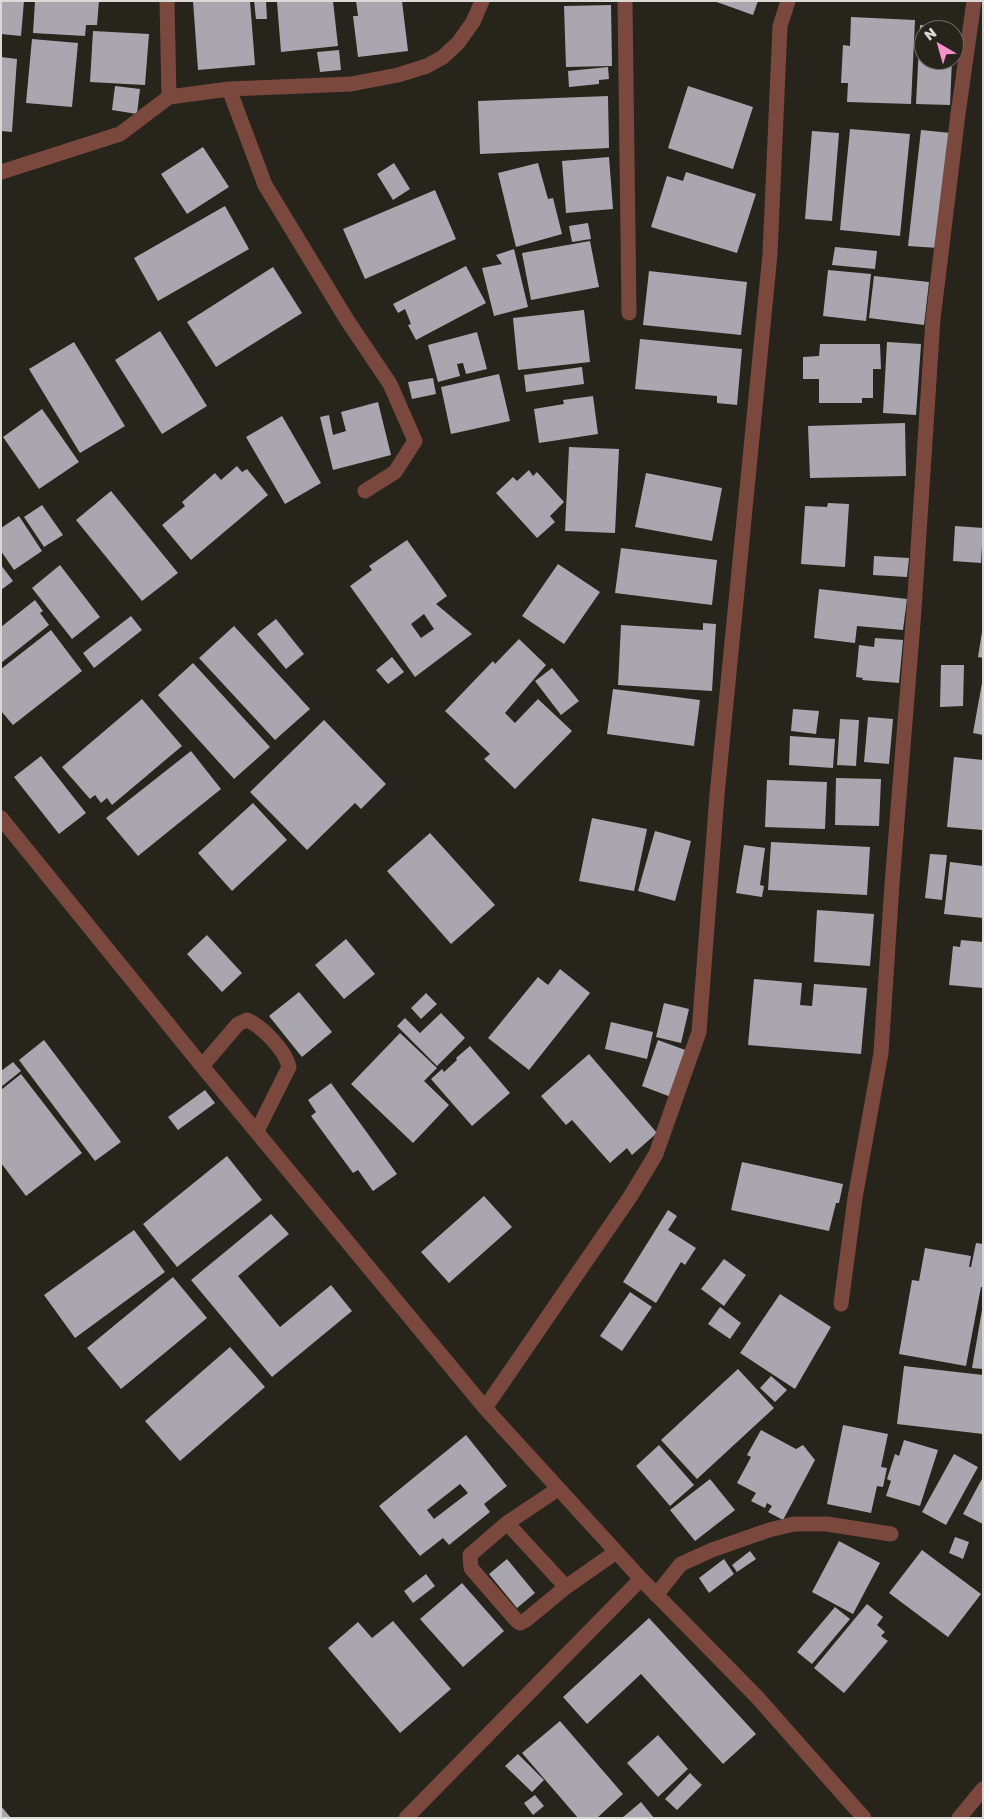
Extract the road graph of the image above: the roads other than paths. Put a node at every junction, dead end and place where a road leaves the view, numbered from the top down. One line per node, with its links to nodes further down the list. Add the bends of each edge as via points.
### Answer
1 (167, 1): 7 (street)
2 (482, 1): 6 (street, via 473,22 458,43 427,66 351,84)
3 (625, 1): 9 (street)
4 (788, 1): 15 (street, via 780,26 770,254 717,795 699,1032 656,1154)
5 (974, 1): 14 (street, via 933,319 882,1052 855,1198)
6 (229, 89): 7 (street); 10 (street, via 265,185 390,384 415,441 395,472)
7 (169, 96): 8 (street, via 120,134)
8 (1, 172)
9 (629, 313)
10 (365, 491)
11 (1, 818): 12 (street)
12 (202, 1066): 13 (street); 13 (street, via 238,1024 247,1020 257,1024 287,1057 289,1067)
13 (257, 1131): 15 (street)
14 (841, 1304)
15 (485, 1408): 16 (street)
16 (558, 1489): 17 (street); 19 (street)
17 (507, 1523): 21 (street); 21 (street, via 470,1556 471,1568 516,1620 520,1623 526,1620)
18 (891, 1534): 22 (street, via 827,1524 794,1524 769,1530 681,1564)
19 (616, 1552): 20 (street); 21 (street)
20 (641, 1579): 22 (street); 24 (street)
21 (566, 1587)
22 (656, 1595): 25 (street, via 757,1697)
23 (983, 1789): 26 (street)
24 (406, 1818)
25 (864, 1818)
26 (959, 1818)

